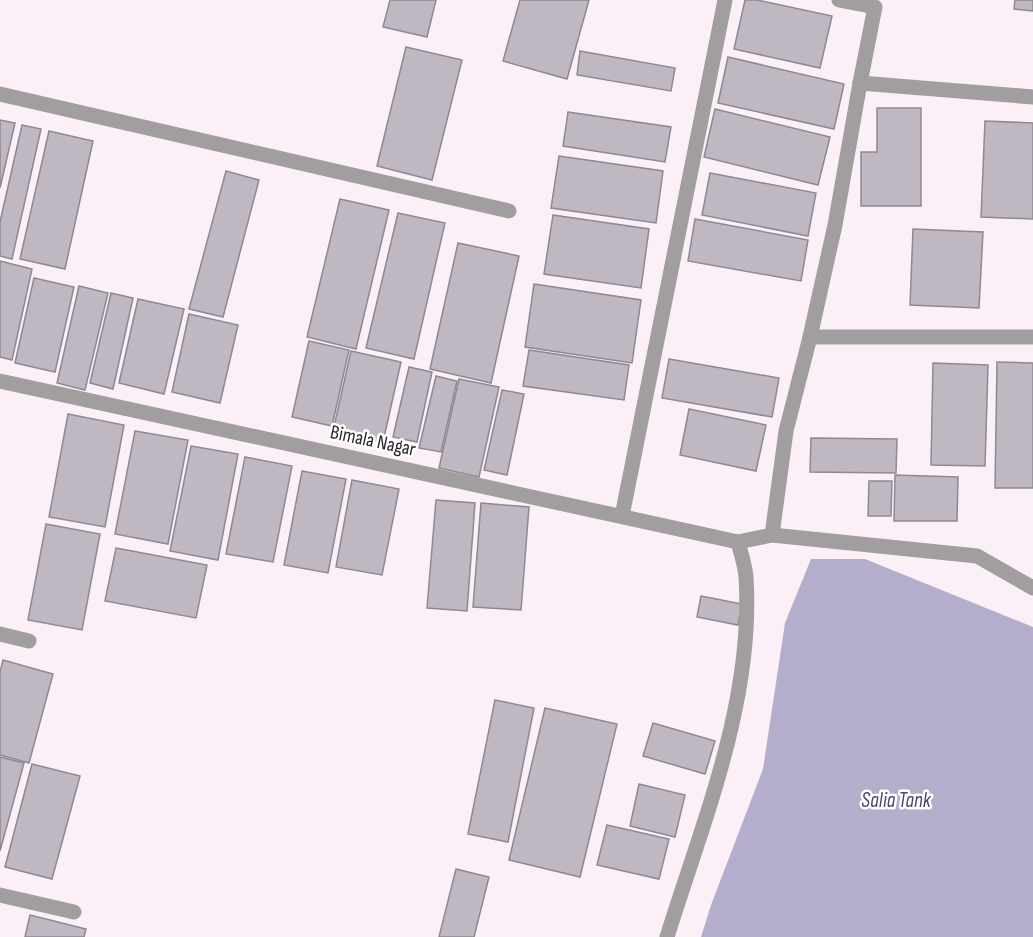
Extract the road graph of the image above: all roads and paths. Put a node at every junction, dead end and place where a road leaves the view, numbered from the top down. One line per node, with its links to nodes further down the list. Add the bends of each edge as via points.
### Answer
1 (725, 0): 11 (street)
2 (839, 0): 3 (street)
3 (875, 4): 4 (street)
4 (860, 83): 6 (street); 8 (street)
5 (0, 94): 7 (street)
6 (1033, 97)
7 (509, 211)
8 (810, 337): 9 (street); 12 (street, via 786,431)
9 (1033, 337)
10 (0, 381): 11 (street, Bimala Nagar)
11 (622, 516): 13 (street, Bimala Nagar)
12 (772, 535): 13 (street); 14 (street, via 977,556)
13 (738, 542): 19 (street, via 746,575 746,628 735,717)
14 (1033, 588)
15 (0, 634): 16 (street)
16 (29, 641)
17 (0, 895): 18 (street)
18 (74, 912)
19 (667, 937)

